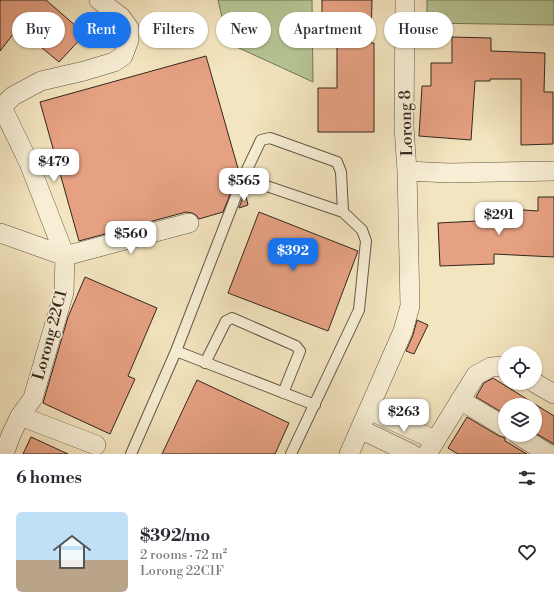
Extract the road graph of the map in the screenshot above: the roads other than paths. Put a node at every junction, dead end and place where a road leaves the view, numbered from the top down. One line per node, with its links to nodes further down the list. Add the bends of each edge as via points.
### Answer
1 (405, 0): 4 (street, Lorong 8, via 404,127)
2 (102, 2): 3 (street, Lorong 22C1, via 122,17 129,28 129,40 123,56 114,62 41,81 13,96)
3 (1, 106): 10 (street, Lorong 22C1, via 29,163)
4 (407, 171): 5 (street, Lorong 8); 19 (street, via 410,306 404,331)
5 (554, 171)
6 (243, 178): 7 (lane); 7 (lane, via 261,140 270,138 337,162 341,172); 11 (lane)
7 (343, 212): 18 (lane, via 362,230 366,241 359,310)
8 (189, 223): 10 (street)
9 (0, 234): 10 (street)
10 (65, 256): 20 (street, Lorong 22C1, via 64,292 33,398)
11 (176, 351): 12 (lane); 28 (lane)
12 (205, 363): 15 (lane); 15 (lane, via 226,321 232,318 296,346 300,351)
13 (498, 366): 17 (street, via 491,367 476,375)
14 (542, 387): 16 (street)
15 (283, 393): 18 (lane)
16 (554, 394)
17 (460, 400): 21 (street); 26 (street)
18 (315, 405): 29 (lane)
19 (369, 410): 22 (street); 26 (street)
20 (20, 416): 23 (street, Lorong 22C1); 25 (street)
21 (498, 423)
22 (360, 429): 30 (street); 31 (street)
23 (5, 432): 27 (street, Lorong 22C1)
24 (529, 442): 32 (street)
25 (96, 445)
26 (431, 447)
27 (4, 454)
28 (131, 454)
29 (291, 454)
30 (349, 454)
31 (412, 454)
32 (549, 454)

